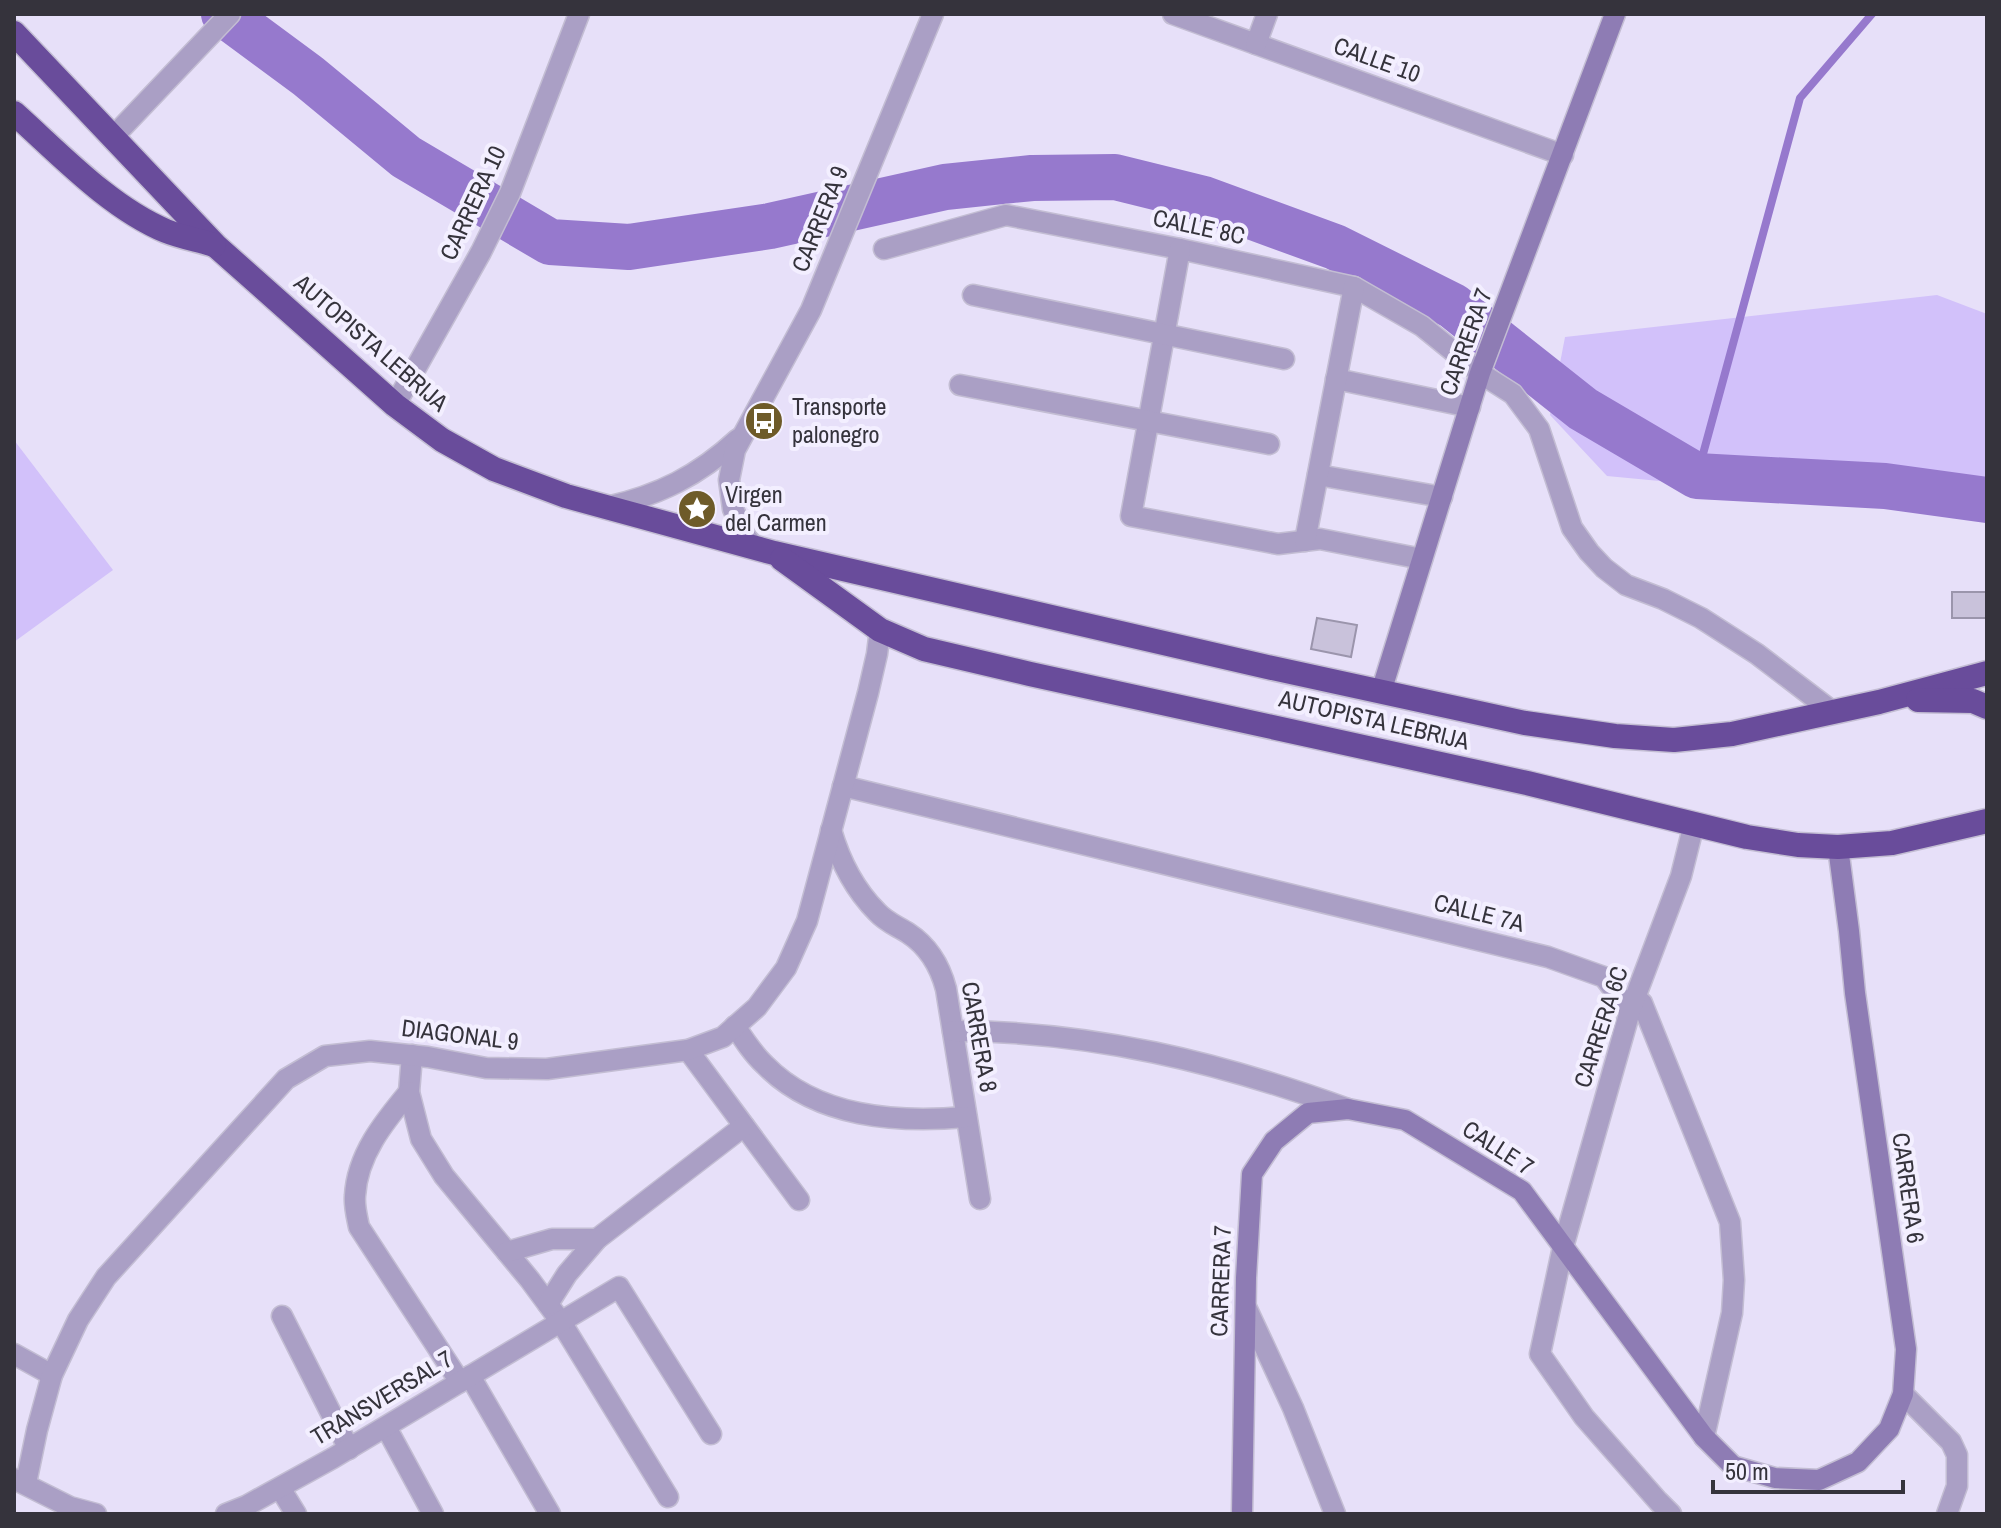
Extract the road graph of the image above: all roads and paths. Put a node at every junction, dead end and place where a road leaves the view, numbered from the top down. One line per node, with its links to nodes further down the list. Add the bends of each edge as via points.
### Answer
1 (230, 14): 10 (street)
2 (933, 14): 25 (street, CARRERA 9, via 811,310)
3 (1173, 14): 8 (street, CALLE 10)
4 (1267, 14): 8 (street)
5 (1615, 14): 11 (street, CARRERA 7)
6 (575, 15): 22 (street, CARRERA 10, via 510,193)
7 (14, 33): 10 (highway, AUTOPISTA LEBRIJA)
8 (1256, 44): 11 (street, CALLE 10)
9 (14, 113): 12 (highway, AUTOPISTA LEBRIJA, via 138,216)
10 (113, 137): 12 (highway, AUTOPISTA LEBRIJA)
11 (1563, 155): 19 (street, CARRERA 7)
12 (216, 246): 22 (highway, AUTOPISTA LEBRIJA)
13 (884, 249): 14 (street, CALLE 8C, via 1006,215)
14 (1180, 249): 15 (street, CALLE 8C); 17 (street)
15 (1354, 287): 19 (street, CALLE 8C); 20 (street)
16 (973, 295): 17 (street)
17 (1164, 335): 18 (street); 24 (street)
18 (1284, 359)
19 (1484, 364): 23 (street, CARRERA 7); 38 (street, CALLE 8C, via 1539,429 1572,528 1604,568 1626,585 1701,618)
20 (1336, 379): 23 (street); 27 (street)
21 (960, 385): 24 (street)
22 (395, 405): 29 (highway, AUTOPISTA LEBRIJA, via 494,469)
23 (1470, 407): 28 (street, CARRERA 7)
24 (1148, 420): 26 (street); 30 (street, via 1131,516 1278,544)
25 (741, 436): 29 (street, CARRERA 9, via 666,489); 31 (street, CARRERA 9, via 731,464 730,495 738,524)
26 (1269, 444)
27 (1318, 475): 28 (street); 30 (street)
28 (1442, 497): 32 (street, CARRERA 7)
29 (607, 507): 31 (highway, AUTOPISTA LEBRIJA)
30 (1305, 541): 32 (street, via 1320,539)
31 (764, 551): 33 (highway, AUTOPISTA LEBRIJA); 35 (highway, AUTOPISTA LEBRIJA)
32 (1422, 559): 35 (street, CARRERA 7)
33 (880, 630): 39 (street, DIAGONAL 9); 42 (highway, AUTOPISTA LEBRIJA, via 924,649)
34 (1987, 673): 36 (highway, AUTOPISTA LEBRIJA)
35 (1381, 692): 38 (highway, AUTOPISTA LEBRIJA, via 1525,723 1674,740 1732,734)
36 (1879, 702): 37 (highway, via 1957,700); 38 (highway, AUTOPISTA LEBRIJA)
37 (1987, 707)
38 (1833, 712)
39 (843, 786): 43 (street, DIAGONAL 9); 46 (street, CALLE 7A, via 1548,957 1604,977)
40 (1987, 814): 44 (highway)
41 (1987, 821): 44 (highway, AUTOPISTA LEBRIJA)
42 (1694, 824): 45 (highway, AUTOPISTA LEBRIJA, via 1747,837); 46 (street, CARRERA 6C, via 1681,876)
43 (831, 830): 47 (street, DIAGONAL 9, via 807,921 786,968); 48 (street, CARRERA 8, via 843,866 864,897 892,925 919,941 937,964)
44 (1950, 830): 45 (highway, AUTOPISTA LEBRIJA, via 1892,843)
45 (1838, 847): 67 (street, CARRERA 6, via 1906,1349)
46 (1630, 1011): 58 (street, CARRERA 6C); 70 (street, CALLE 7A, via 1642,1003 1730,1222 1732,1313)
47 (735, 1026): 49 (street, DIAGONAL 9, via 723,1037); 53 (street, via 765,1066 825,1104 899,1119)
48 (953, 1031): 52 (street, CALLE 7, via 1034,1033 1137,1047 1281,1084); 53 (street, CARRERA 8)
49 (688, 1050): 50 (street, DIAGONAL 9, via 547,1069 486,1068); 54 (street)
50 (412, 1055): 51 (street); 65 (street, DIAGONAL 9, via 370,1051 325,1056 286,1079 106,1277)
51 (409, 1092): 59 (street, via 421,1139 444,1176); 66 (street, via 380,1127 360,1168 355,1198 359,1227)
52 (1348, 1109): 58 (street, CALLE 7, via 1405,1120 1522,1191); 61 (street, CARRERA 7, via 1308,1113 1274,1141 1252,1174)
53 (966, 1117): 55 (street, CARRERA 8)
54 (744, 1126): 56 (street); 57 (street)
55 (980, 1199)
56 (799, 1200)
57 (597, 1239): 59 (street, via 552,1239); 60 (street)
58 (1563, 1247): 70 (street, CALLE 7); 82 (street, CARRERA 6C, via 1540,1354 1584,1417)
59 (507, 1252): 60 (street)
60 (548, 1304): 63 (street)
61 (1246, 1307): 80 (street, CARRERA 7); 81 (street)
62 (282, 1316): 71 (street)
63 (561, 1322): 66 (street, TRANSVERSAL 7); 69 (street, TRANSVERSAL 7, via 619,1287); 74 (street)
64 (14, 1354): 65 (street)
65 (52, 1375): 72 (street, DIAGONAL 9)
66 (465, 1379): 68 (street, TRANSVERSAL 7); 79 (street)
67 (1903, 1394): 70 (street, CALLE 7, via 1889,1429 1858,1462 1819,1480 1775,1478 1733,1466); 83 (street, via 1951,1442 1957,1455 1957,1486)
68 (386, 1427): 71 (street, TRANSVERSAL 7); 78 (street)
69 (711, 1434)
70 (1704, 1437)
71 (349, 1449): 73 (street, TRANSVERSAL 7)
72 (18, 1482): 75 (street)
73 (280, 1488): 76 (street, TRANSVERSAL 7); 77 (street)
74 (668, 1497)
75 (96, 1514)
76 (226, 1514)
77 (296, 1514)
78 (433, 1514)
79 (550, 1514)
80 (1242, 1514)
81 (1335, 1514)
82 (1671, 1514)
83 (1947, 1514)

